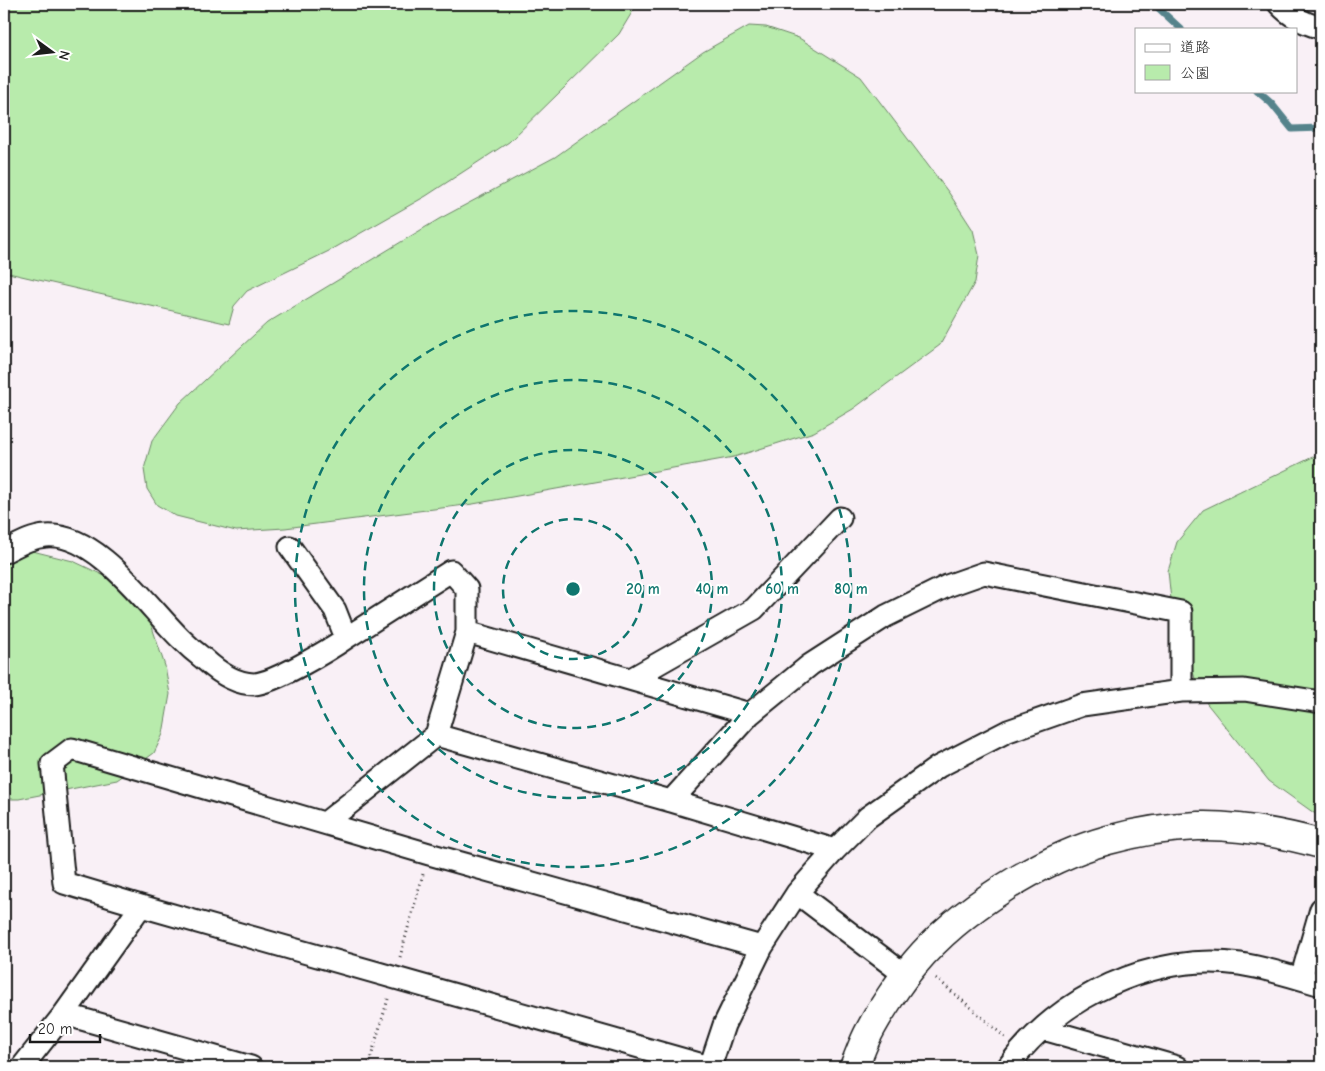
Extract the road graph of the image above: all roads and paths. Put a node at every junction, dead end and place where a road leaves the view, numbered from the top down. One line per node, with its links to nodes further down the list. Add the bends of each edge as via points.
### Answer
1 (1279, 4): 2 (street, via 1286,12)
2 (1321, 28)
3 (840, 518): 8 (street, via 754,609)
4 (290, 547): 7 (street, via 335,610)
5 (4, 552): 7 (street, via 32,538 70,539 108,562 182,640 215,669 246,682 254,684 270,680 330,650)
6 (467, 632): 7 (street, via 467,589 451,571); 8 (street); 12 (street)
7 (346, 638)
8 (631, 679): 11 (street)
9 (1181, 691): 10 (street, via 1244,690); 11 (street, via 1181,612 984,573 948,586 886,616 810,665); 16 (street, via 1082,705 1008,730 938,767 868,817)
10 (1321, 702)
11 (750, 714): 13 (street)
12 (436, 735): 13 (street); 14 (street)
13 (671, 801): 16 (street)
14 (325, 823): 18 (street, via 72,750 52,764 64,882); 20 (street)
15 (1321, 844): 21 (street, via 1288,835 1199,826 1148,831 1107,840 1061,857 1017,880 946,931)
16 (835, 850): 17 (street)
17 (797, 893): 20 (street); 21 (street)
18 (142, 906): 24 (street); 29 (street)
19 (1321, 909): 22 (street)
20 (762, 947): 29 (street, via 724,1025)
21 (911, 968): 26 (path); 30 (street, via 869,1032)
22 (1301, 979): 23 (street); 25 (street, via 1240,964 1200,963 1137,973 1101,988)
23 (1321, 985)
24 (64, 1014): 27 (street); 28 (street)
25 (1043, 1029): 26 (street); 32 (street)
26 (1020, 1050): 31 (street)
27 (22, 1067)
28 (251, 1067)
29 (710, 1067)
30 (854, 1067)
31 (1008, 1067)
32 (1176, 1067)

